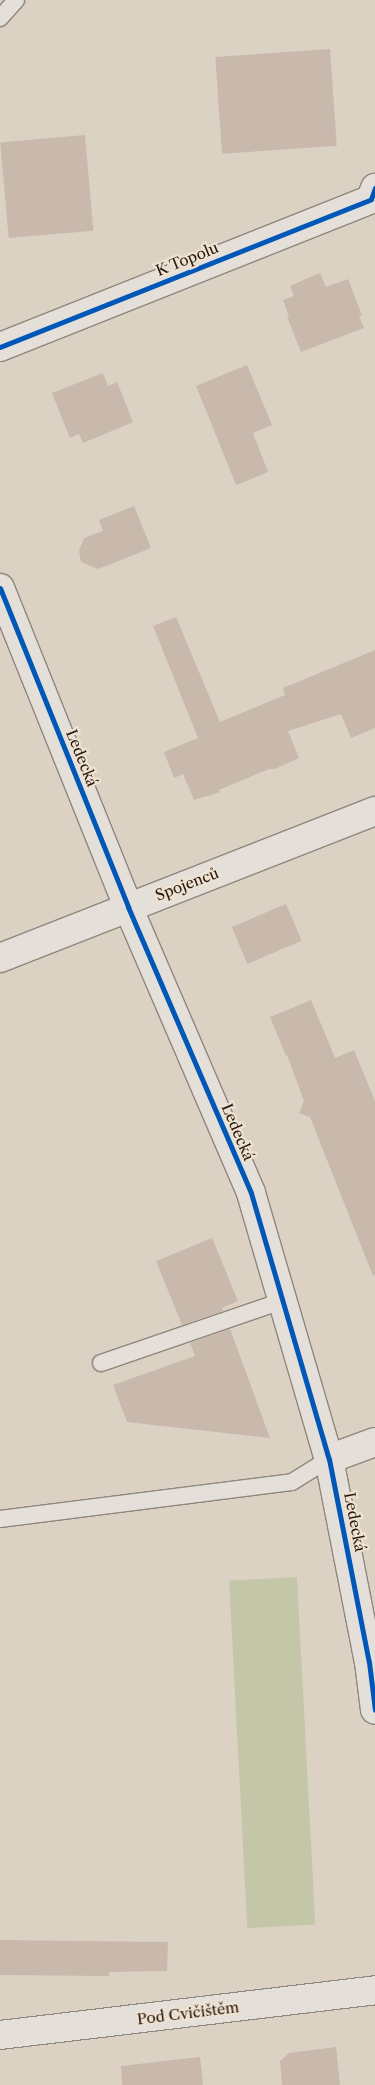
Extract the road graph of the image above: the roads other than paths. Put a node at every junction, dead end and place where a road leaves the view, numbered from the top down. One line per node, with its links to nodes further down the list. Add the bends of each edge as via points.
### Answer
1 (16, 0): 2 (lane)
2 (0, 18)
3 (375, 188): 4 (street, K Topolu, via 371,200)
4 (0, 347)
5 (0, 588): 7 (street, Ledecká)
6 (375, 811): 7 (street, Spojenců)
7 (128, 906): 8 (street, Spojenců); 9 (street, Ledecká, via 250,1193)
8 (0, 958)
9 (282, 1301): 10 (lane); 12 (street, Ledecká)
10 (101, 1363)
11 (375, 1442): 12 (street)
12 (329, 1459): 13 (lane, via 292,1482); 14 (street, Ledecká, via 369,1662)
13 (0, 1519)
14 (375, 1710)
15 (375, 1990): 16 (street, Pod Cvičištěm)
16 (0, 2035)

